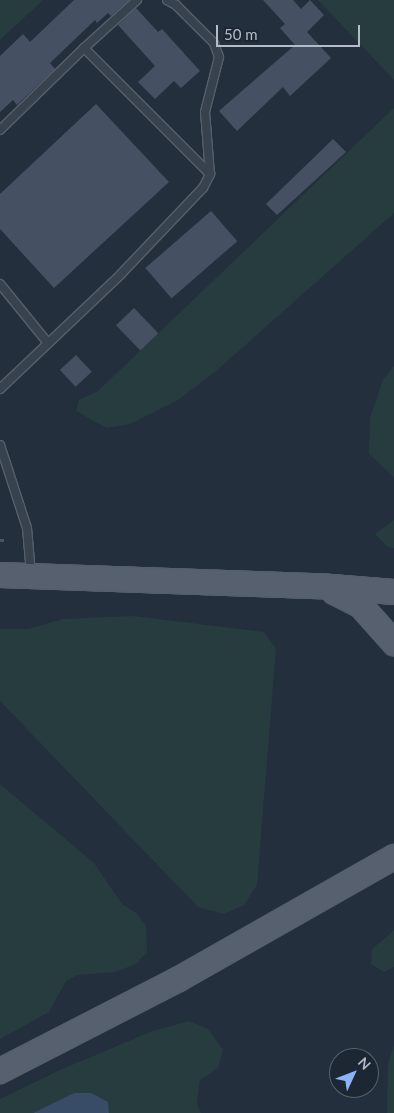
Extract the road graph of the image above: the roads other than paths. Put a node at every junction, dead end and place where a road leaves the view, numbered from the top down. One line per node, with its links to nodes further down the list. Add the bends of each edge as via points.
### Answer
1 (137, 0): 3 (lane)
2 (167, 0): 5 (lane, via 214,43 219,58 206,112)
3 (84, 48): 4 (lane); 5 (lane)
4 (0, 130)
5 (210, 174): 7 (lane, via 203,188 121,274)
6 (0, 284): 7 (lane)
7 (48, 343): 8 (lane)
8 (0, 388)
9 (0, 445): 11 (lane, via 27,528)
10 (0, 575): 11 (main road)
11 (32, 575): 12 (main road)
12 (319, 586): 13 (main road); 14 (main road, via 361,606)
13 (394, 592)
14 (394, 643)
15 (394, 838): 17 (main road)
16 (394, 857): 17 (main road)
17 (318, 901): 18 (main road, via 178,979)
18 (0, 1071)

